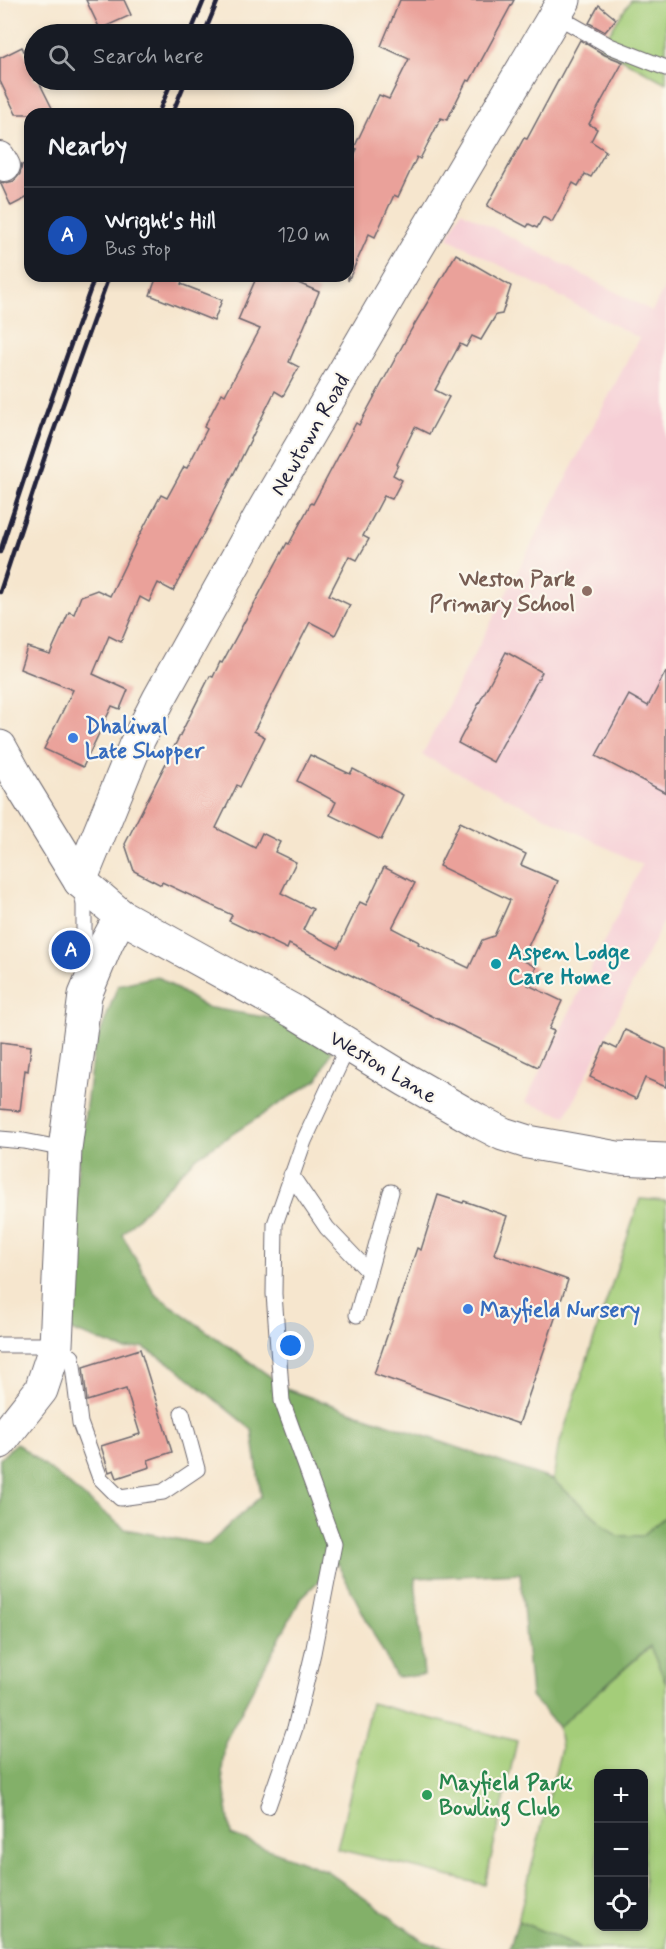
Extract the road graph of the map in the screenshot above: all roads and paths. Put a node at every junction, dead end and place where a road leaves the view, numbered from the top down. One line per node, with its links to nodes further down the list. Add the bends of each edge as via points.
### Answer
1 (560, 8): 2 (lane, via 610,46); 4 (street, Newtown Road, via 261,515 173,673 139,736)
2 (666, 68)
3 (0, 747): 4 (street, Weston Lane)
4 (80, 881): 5 (street, Weston Lane); 6 (lane)
5 (121, 916): 6 (street); 7 (street, Weston Lane)
6 (85, 995): 9 (street)
7 (349, 1044): 10 (street, Weston Lane, via 512,1137 617,1158); 11 (lane)
8 (0, 1139): 9 (lane)
9 (65, 1149): 16 (street)
10 (666, 1160)
11 (291, 1175): 13 (lane, via 327,1228); 19 (lane, via 275,1224 274,1294 282,1401 334,1544 295,1728)
12 (391, 1192): 13 (lane)
13 (369, 1272): 14 (lane)
14 (357, 1315)
15 (0, 1345): 16 (lane)
16 (56, 1346): 17 (lane, via 72,1357 80,1423 100,1478 120,1498 163,1492 197,1469); 18 (street, via 41,1390)
17 (182, 1413)
18 (0, 1442)
19 (268, 1806)

